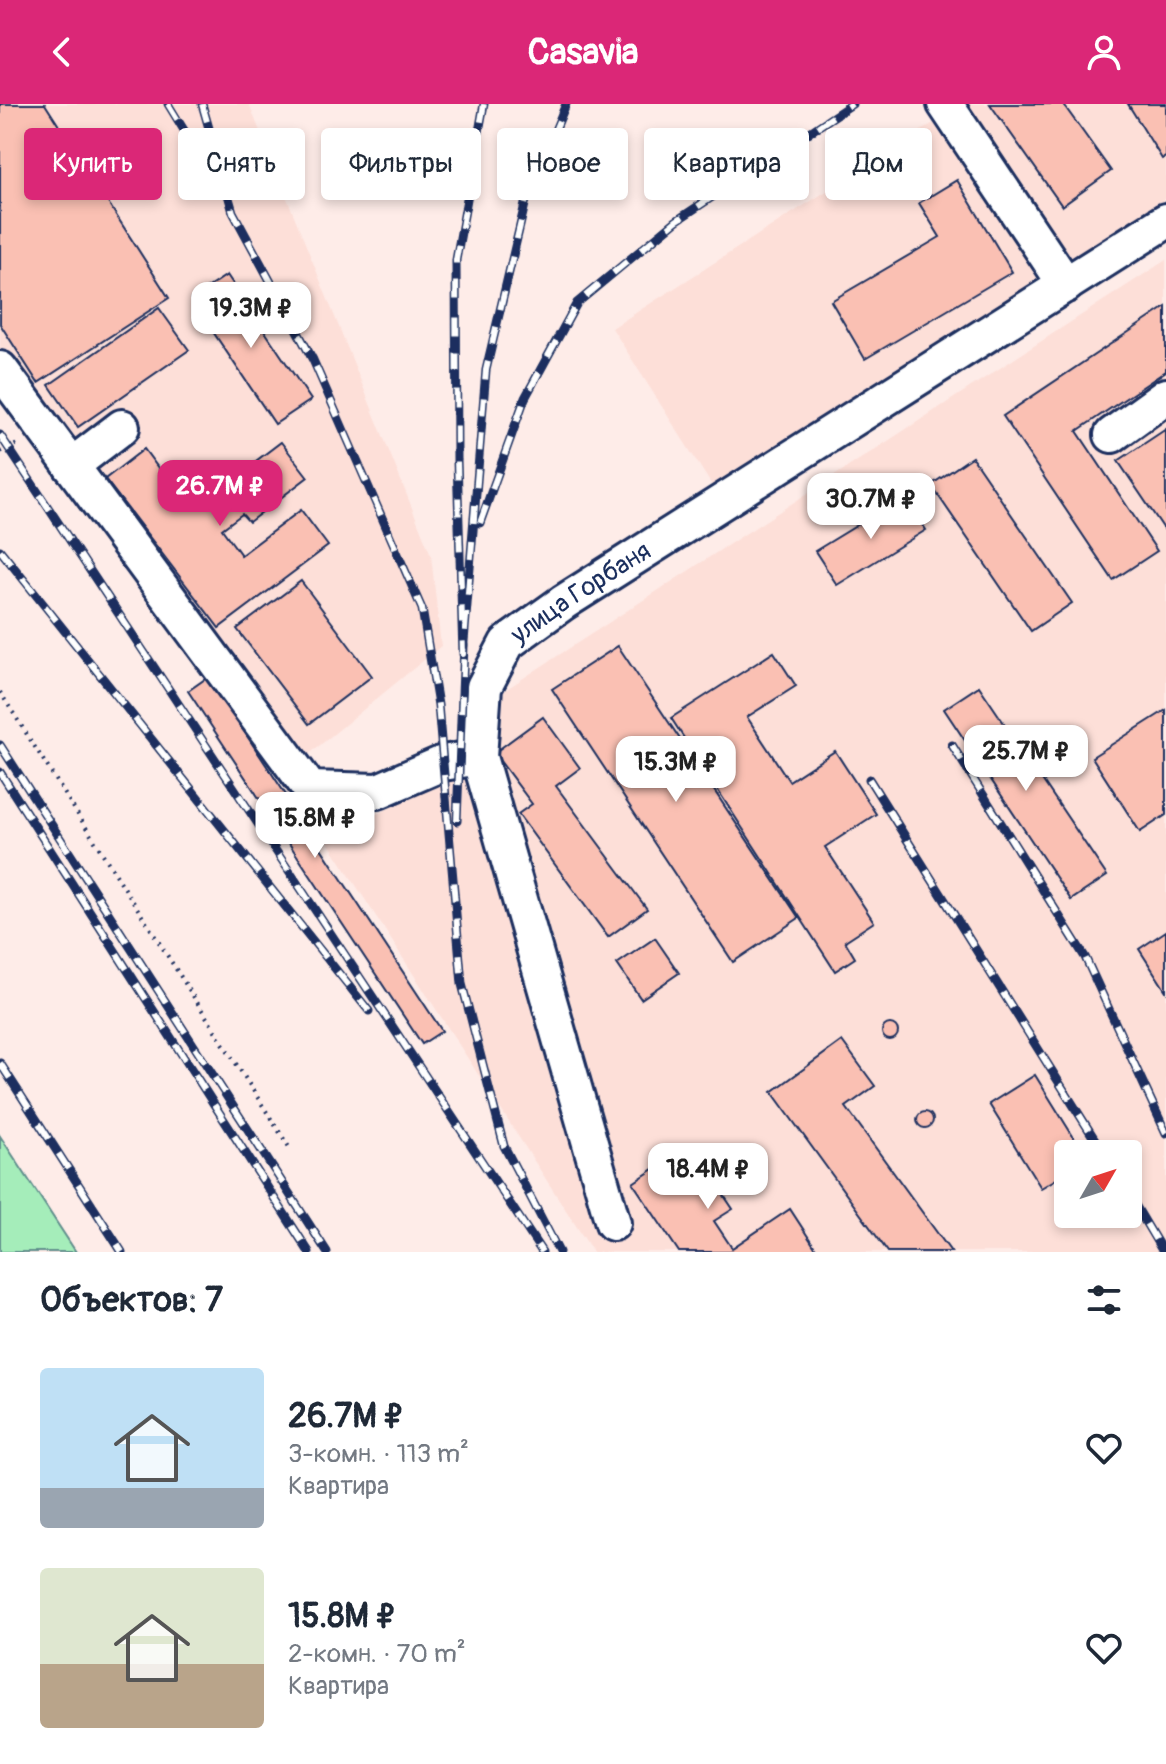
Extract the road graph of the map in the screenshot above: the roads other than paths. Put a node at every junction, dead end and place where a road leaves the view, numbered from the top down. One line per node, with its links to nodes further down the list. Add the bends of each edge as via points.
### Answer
1 (945, 104): 3 (lane)
2 (1166, 221): 3 (lane, улица Горбаня)
3 (1066, 285): 9 (lane, улица Горбаня, via 507,643 484,687)
4 (0, 369): 8 (lane)
5 (1166, 396): 7 (lane)
6 (122, 427): 8 (lane)
7 (1112, 435)
8 (71, 466): 9 (lane, via 310,789 378,791 443,763)
9 (479, 757): 10 (lane, улица Горбаня)
10 (613, 1223)

